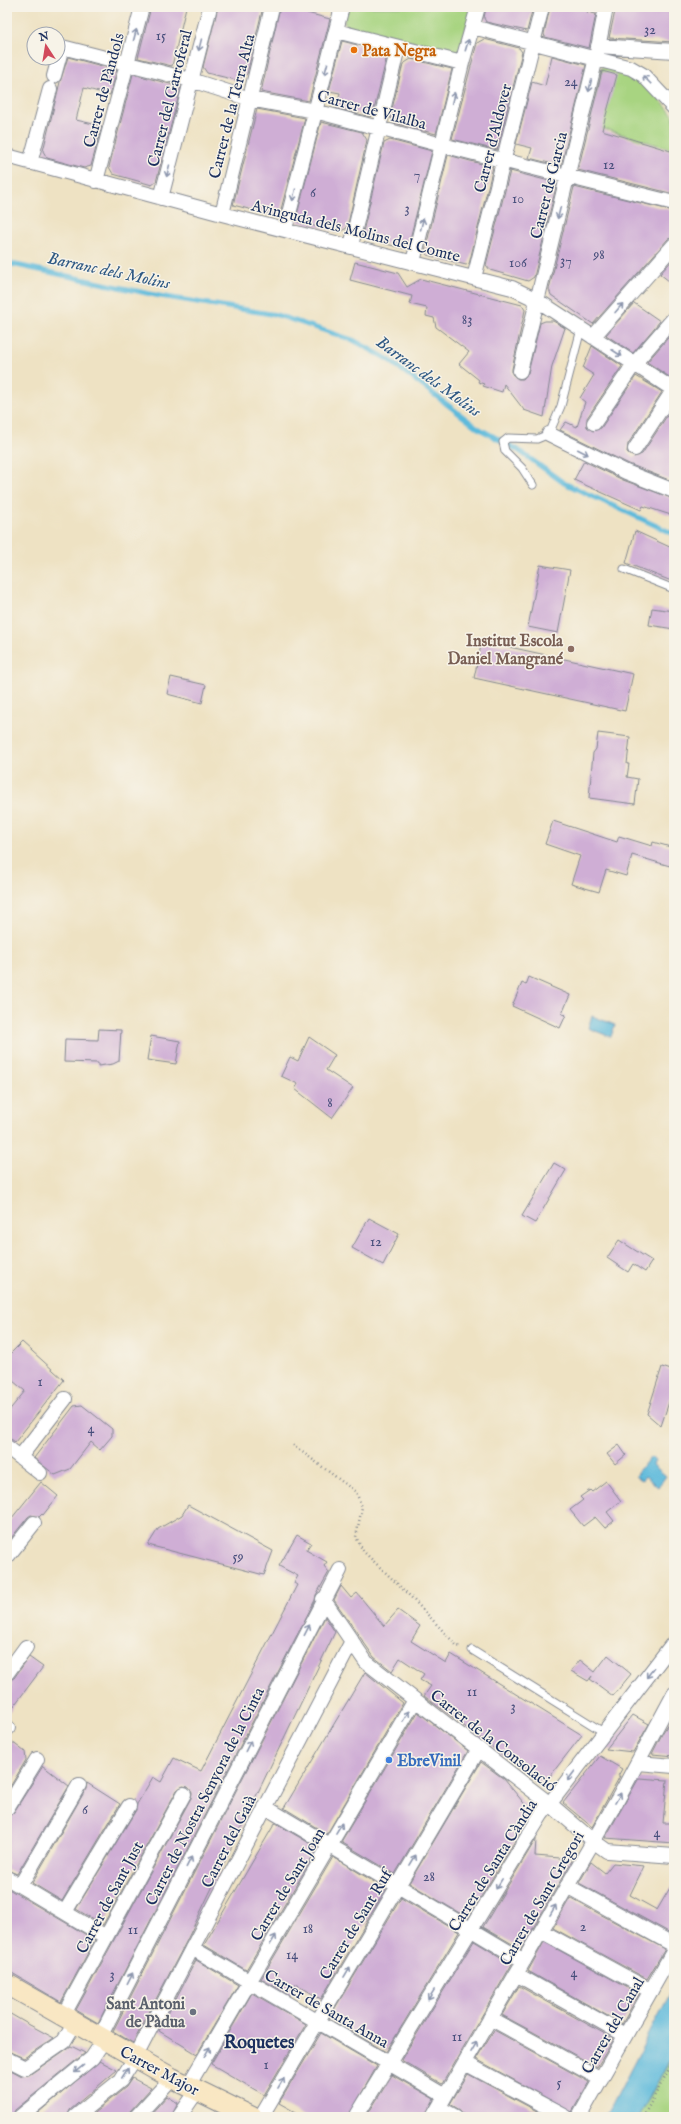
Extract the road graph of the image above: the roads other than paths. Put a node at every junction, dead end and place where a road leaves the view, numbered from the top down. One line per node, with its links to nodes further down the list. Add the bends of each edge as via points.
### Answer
1 (142, 7): 14 (street, Carrer de Pàndols, one-way to 1)
2 (210, 7): 17 (street, Carrer del Garroferal, one-way to 17)
3 (272, 7): 19 (street, Carrer de la Terra Alta)
4 (342, 7): 9 (street)
5 (478, 7): 8 (street)
6 (542, 7): 10 (street, Carrer d'Aldover)
7 (606, 7): 13 (street, Carrer de Garcia)
8 (473, 28): 10 (street); 15 (street, one-way to 8)
9 (336, 31): 11 (street); 21 (street, one-way to 21)
10 (534, 42): 13 (street); 25 (street, Carrer d'Aldover)
11 (398, 47): 15 (street); 22 (street)
12 (674, 51): 13 (street)
13 (597, 52): 20 (street, one-way to 13, via 643,75); 27 (street, Carrer de Garcia, one-way to 27)
14 (127, 63): 16 (street, Carrer de Vilalba, via 62,48); 17 (street, Carrer de Vilalba); 28 (street, Carrer de Pàndols)
15 (462, 63): 23 (street, one-way to 15)
16 (54, 76)
17 (191, 80): 19 (street, Carrer de Vilalba); 29 (street, Carrer del Garroferal, one-way to 29)
18 (50, 90): 26 (street)
19 (250, 99): 21 (street, Carrer de Vilalba); 31 (street, Carrer de la Terra Alta)
20 (674, 108)
21 (315, 111): 22 (street, Carrer de Vilalba); 32 (street, one-way to 32)
22 (379, 128): 23 (street, Carrer de Vilalba); 34 (street)
23 (442, 145): 25 (street, Carrer de Vilalba); 35 (street, one-way to 23)
24 (7, 156): 26 (street, Avinguda dels Molins del Comte)
25 (504, 160): 27 (street, Carrer de Vilalba); 36 (street, Carrer d'Aldover)
26 (30, 163): 28 (street, Avinguda dels Molins del Comte)
27 (568, 177): 30 (street, Carrer de Vilalba); 37 (street, Carrer de Garcia, one-way to 37)
28 (96, 181): 29 (street, Avinguda dels Molins del Comte)
29 (161, 198): 31 (street, Avinguda dels Molins del Comte)
30 (674, 204)
31 (222, 214): 32 (street, Avinguda dels Molins del Comte)
32 (285, 230): 34 (street, Avinguda dels Molins del Comte)
33 (674, 245): 40 (street, one-way to 33)
34 (351, 246): 35 (street, Avinguda dels Molins del Comte)
35 (413, 262): 36 (street, Avinguda dels Molins del Comte)
36 (474, 278): 37 (street, Avinguda dels Molins del Comte, via 512,288)
37 (537, 300): 39 (street, Avinguda dels Molins del Comte); 42 (street, Carrer de Garcia)
38 (674, 318): 41 (street)
39 (581, 329): 40 (street, Avinguda dels Molins del Comte); 45 (lane, via 561,406)
40 (593, 337): 41 (street, Avinguda dels Molins del Comte, one-way to 41)
41 (634, 364): 43 (street, Avinguda dels Molins del Comte); 44 (street)
42 (520, 371)
43 (674, 390): 46 (street)
44 (594, 423)
45 (549, 434): 47 (lane, via 537,439 508,438 503,442 505,451 522,468); 48 (street, one-way to 48, via 620,469)
46 (635, 449)
47 (533, 485)
48 (674, 491)
49 (624, 569): 50 (lane)
50 (674, 589)
51 (65, 1399): 53 (street)
52 (7, 1447): 53 (street)
53 (20, 1457): 54 (street)
54 (40, 1473)
55 (34, 1523): 56 (street)
56 (7, 1557)
57 (340, 1570): 58 (street, Carrer de Nostra Senyora de la Cinta)
58 (323, 1599): 59 (street, Carrer de la Consolació); 100 (street, Carrer de Nostra Senyora de la Cinta, one-way to 58)
59 (352, 1641): 65 (street, Carrer de la Consolació, via 366,1662); 76 (street, Carrer del Gaià)
60 (674, 1642): 66 (street, Carrer de Santa Càndia, one-way to 66)
61 (26, 1647): 63 (street)
62 (472, 1650): 66 (lane)
63 (7, 1673)
64 (673, 1698): 69 (street, Carrer de Sant Gregori)
65 (415, 1700): 67 (street, Carrer de la Consolació); 78 (street, Carrer de Sant Joan, one-way to 65)
66 (605, 1732): 73 (street, Carrer de Santa Càndia, one-way to 73)
67 (479, 1749): 73 (street, Carrer de la Consolació); 82 (street, Carrer de Sant Ruf, one-way to 67)
68 (37, 1759): 75 (street)
69 (638, 1763): 70 (street); 77 (street, Carrer de Sant Gregori, one-way to 69)
70 (674, 1766)
71 (78, 1785): 81 (street)
72 (184, 1794): 87 (street, Carrer de Sant Just)
73 (550, 1804): 77 (street, Carrer de la Consolació); 85 (street, Carrer de Santa Càndia, one-way to 85)
74 (130, 1806): 84 (street)
75 (7, 1808)
76 (265, 1808): 78 (street); 89 (street, Carrer del Gaià)
77 (593, 1841): 79 (street, Carrer de la Consolació, via 608,1851); 83 (street, Carrer de Sant Gregori)
78 (330, 1845): 82 (street); 93 (street, Carrer de Sant Joan, one-way to 78)
79 (674, 1856)
80 (7, 1878): 81 (street)
81 (20, 1886): 84 (street)
82 (398, 1886): 85 (street); 98 (street, Carrer de Sant Ruf, one-way to 82)
83 (567, 1886): 86 (street, Carrer de Sant Gregori, one-way to 83); 88 (street)
84 (65, 1912): 87 (street)
85 (470, 1931): 91 (street); 103 (street, Carrer de Santa Càndia, one-way to 103)
86 (541, 1931): 91 (street, Carrer de Sant Gregori); 95 (street)
87 (106, 1937): 97 (street, Carrer de Sant Just)
88 (674, 1945)
89 (192, 1948): 93 (street, Carrer de Santa Anna); 101 (street, Carrer del Gaià)
90 (674, 1950): 95 (street, Carrer del Canal)
91 (524, 1961): 92 (street, Carrer de Sant Gregori)
92 (516, 1974): 96 (street, Carrer de Sant Gregori); 99 (street)
93 (249, 1982): 98 (street, Carrer de Santa Anna); 106 (street, Carrer de Sant Joan, one-way to 93)
94 (7, 1984): 97 (street, Carrer Major)
95 (651, 1991): 99 (street, Carrer del Canal)
96 (490, 2018): 104 (street, Carrer de Sant Gregori, one-way to 96); 105 (street)
97 (69, 2019): 100 (street, Carrer Major); 102 (street, Carrer de Sant Just, via 64,2041 25,2068)
98 (318, 2021): 103 (street, Carrer de Santa Anna); 113 (street, Carrer de Sant Ruf, one-way to 98)
99 (626, 2035): 105 (street, Carrer del Canal)
100 (102, 2038): 101 (street, Carrer Major); 108 (street, Carrer de Nostra Senyora de la Cinta, one-way to 108, via 92,2058)
101 (135, 2058): 106 (street, Carrer Major); 109 (street, Carrer del Gaià, one-way to 101, via 121,2080)
102 (7, 2059)
103 (389, 2063): 107 (street, Carrer de Santa Anna); 114 (street, Carrer de Santa Càndia)
104 (465, 2063): 107 (street, Carrer de Sant Gregori); 116 (street)
105 (601, 2079): 117 (street, Carrer del Canal)
106 (186, 2085): 110 (street); 111 (street); 112 (street, Carrer Major)
107 (439, 2107): 115 (street, Carrer de Santa Anna)
108 (20, 2117)
109 (75, 2117)
110 (136, 2117)
111 (179, 2117)
112 (252, 2117)
113 (261, 2117)
114 (356, 2117)
115 (456, 2117)
116 (566, 2117)
117 (579, 2117)

